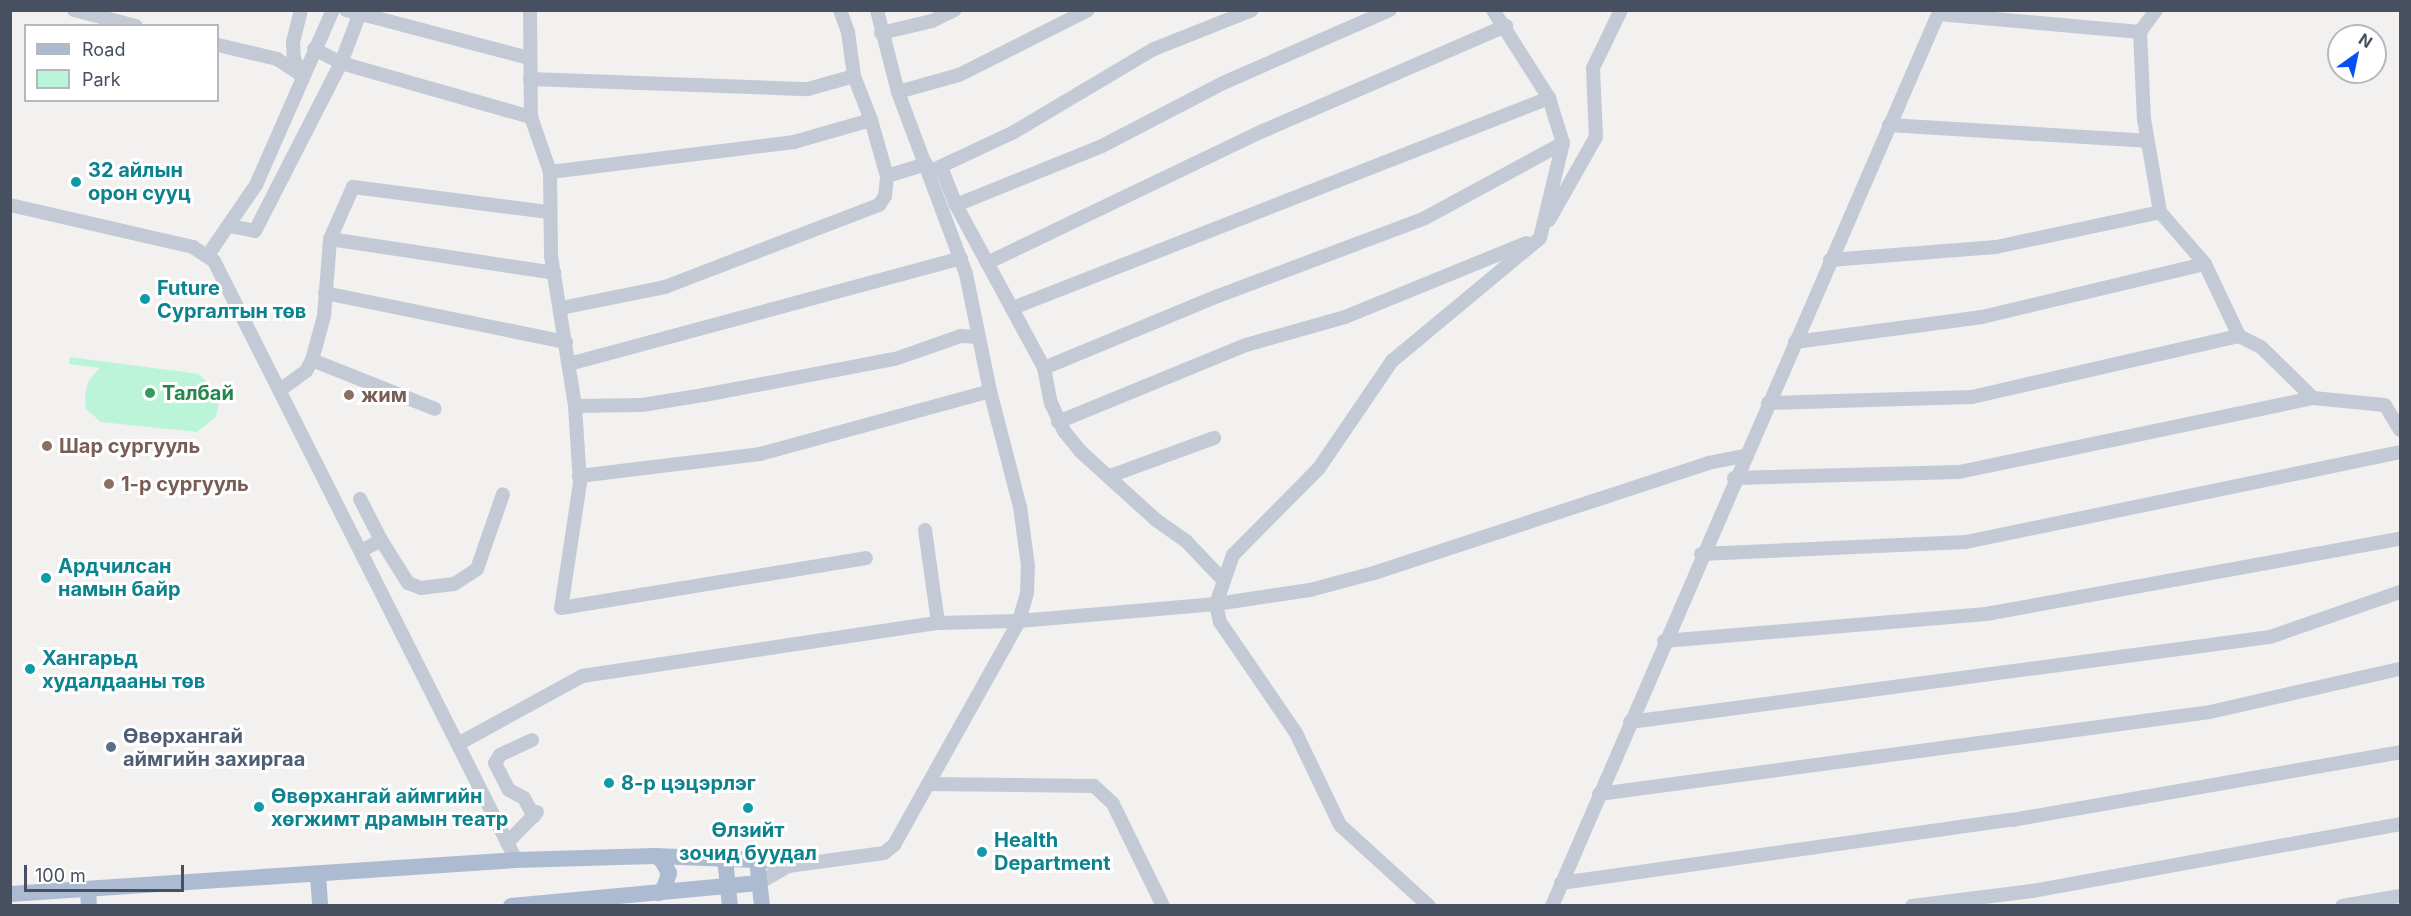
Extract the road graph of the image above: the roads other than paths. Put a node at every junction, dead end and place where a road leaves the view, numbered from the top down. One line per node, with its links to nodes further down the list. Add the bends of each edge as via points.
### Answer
1 (74, 10): 16 (street)
2 (301, 10): 24 (street, via 293,42 294,59)
3 (333, 10): 21 (street)
4 (530, 10): 22 (street)
5 (840, 10): 25 (street, via 848,33)
6 (877, 10): 19 (street)
7 (955, 10): 19 (street, via 932,21)
8 (1088, 10): 27 (street, via 959,75)
9 (1252, 10): 34 (street, via 1154,48 1014,132)
10 (1390, 10): 38 (street, via 1223,83 1102,146)
11 (1493, 10): 17 (street)
12 (1621, 10): 42 (street, via 1593,68 1596,136)
13 (2156, 10): 18 (street)
14 (355, 12): 22 (street); 23 (street)
15 (1939, 13): 18 (street); 31 (street)
16 (128, 24)
17 (1506, 26): 28 (street); 47 (street, via 1263,131)
18 (2140, 32): 32 (street)
19 (881, 33): 27 (street)
20 (219, 45): 24 (street, via 277,59)
21 (314, 49): 23 (street); 24 (street)
22 (529, 58): 26 (street)
23 (341, 63): 29 (street); 41 (street, via 255,231)
24 (302, 75): 41 (street, via 256,185)
25 (854, 76): 26 (street, via 808,89); 30 (street)
26 (530, 79): 29 (street)
27 (898, 92): 34 (street)
28 (1549, 99): 33 (street); 52 (street)
29 (531, 117): 35 (street)
30 (872, 120): 35 (street, via 794,142); 36 (street)
31 (1889, 125): 32 (street); 46 (street)
32 (2147, 141): 40 (street)
33 (1563, 143): 42 (street); 59 (street, via 1425,218 1218,296)
34 (932, 167): 36 (street); 38 (street); 45 (street)
35 (550, 172): 39 (street)
36 (887, 176): 51 (street, via 885,196 879,205 665,287)
37 (10, 205): 44 (street, via 193,248)
38 (956, 205): 47 (street)
39 (549, 212): 43 (street, via 353,187); 49 (street)
40 (2160, 212): 46 (street, via 1996,247); 48 (street)
41 (230, 226): 44 (street)
42 (1540, 237): 66 (street, via 1346,317 1246,345); 82 (street, via 1392,362 1319,468 1233,555)
43 (330, 238): 49 (street); 50 (street)
44 (208, 255): 60 (street)
45 (961, 258): 54 (street); 58 (street)
46 (1830, 260): 56 (street)
47 (987, 263): 52 (street)
48 (2205, 264): 53 (street); 56 (street, via 1982,317)
49 (554, 273): 51 (street)
50 (326, 293): 55 (street); 57 (street)
51 (561, 308): 55 (street)
52 (1013, 308): 59 (street)
53 (2239, 336): 62 (street, via 2261,347); 63 (street, via 1972,397)
54 (980, 338): 61 (street); 64 (street, via 961,336 895,359 704,395 642,405)
55 (566, 342): 58 (street)
56 (1795, 342): 63 (street)
57 (312, 360): 60 (street, via 306,371); 65 (street)
58 (569, 363): 64 (street)
59 (1044, 369): 66 (street)
60 (280, 390): 79 (street)
61 (990, 391): 71 (street, via 760,454); 85 (street, via 1020,507 1028,566)
62 (2313, 398): 67 (street, via 2385,405); 73 (street, via 1959,472)
63 (1768, 403): 70 (street)
64 (575, 406): 71 (street)
65 (435, 410)
66 (1058, 422): 72 (street, via 1080,451)
67 (2400, 430)
68 (1214, 438): 72 (street)
69 (2400, 452): 80 (street, via 1966,543)
70 (1744, 456): 73 (street); 84 (street, via 1708,463 1374,573 1310,590)
71 (579, 476): 81 (street, via 561,608)
72 (1110, 476): 82 (street, via 1156,520 1186,541)
73 (1734, 478): 80 (street)
74 (502, 494): 78 (street, via 477,569 454,584 421,588 408,583)
75 (360, 499): 78 (street)
76 (925, 530): 86 (street)
77 (2400, 539): 87 (street, via 1986,614)
78 (381, 540): 79 (street)
79 (361, 551): 91 (street)
80 (1701, 554): 87 (street)
81 (866, 558)
82 (1224, 581): 84 (street)
83 (2400, 592): 89 (street, via 2270,637)
84 (1216, 604): 85 (street); 115 (street, via 1220,622 1296,733 1340,825)
85 (1019, 621): 86 (street); 93 (street)
86 (938, 623): 91 (street, via 582,676)
87 (1664, 641): 89 (street)
88 (2400, 669): 94 (street, via 2210,712)
89 (1630, 722): 94 (street)
90 (532, 740): 96 (street, via 500,755 495,763 509,790 526,800 535,814)
91 (458, 744): 96 (street)
92 (2400, 752): 104 (street, via 2012,820)
93 (928, 784): 101 (street, via 894,845 884,853); 114 (street, via 1094,786 1113,804)
94 (1599, 794): 104 (street)
95 (2400, 825): 117 (street, via 2032,891)
96 (507, 843): 99 (street)
97 (654, 856): 98 (main road); 99 (main road); 106 (main road, via 661,859 669,873)
98 (725, 858): 100 (main road); 105 (main road)
99 (516, 860): 102 (main road)
100 (757, 860): 101 (street); 103 (main road)
101 (788, 866): 103 (street)
102 (318, 875): 109 (main road); 110 (main road)
103 (759, 883): 105 (main road); 113 (main road)
104 (1561, 884): 116 (street)
105 (728, 886): 106 (main road); 112 (main road)
106 (658, 893): 111 (main road)
107 (10, 894): 109 (main road)
108 (2400, 896): 118 (street)
109 (88, 897)
110 (320, 906)
111 (511, 906)
112 (730, 906)
113 (762, 906)
114 (1163, 906)
115 (1429, 906)
116 (1552, 906)
117 (1912, 906)
118 (2342, 906)

